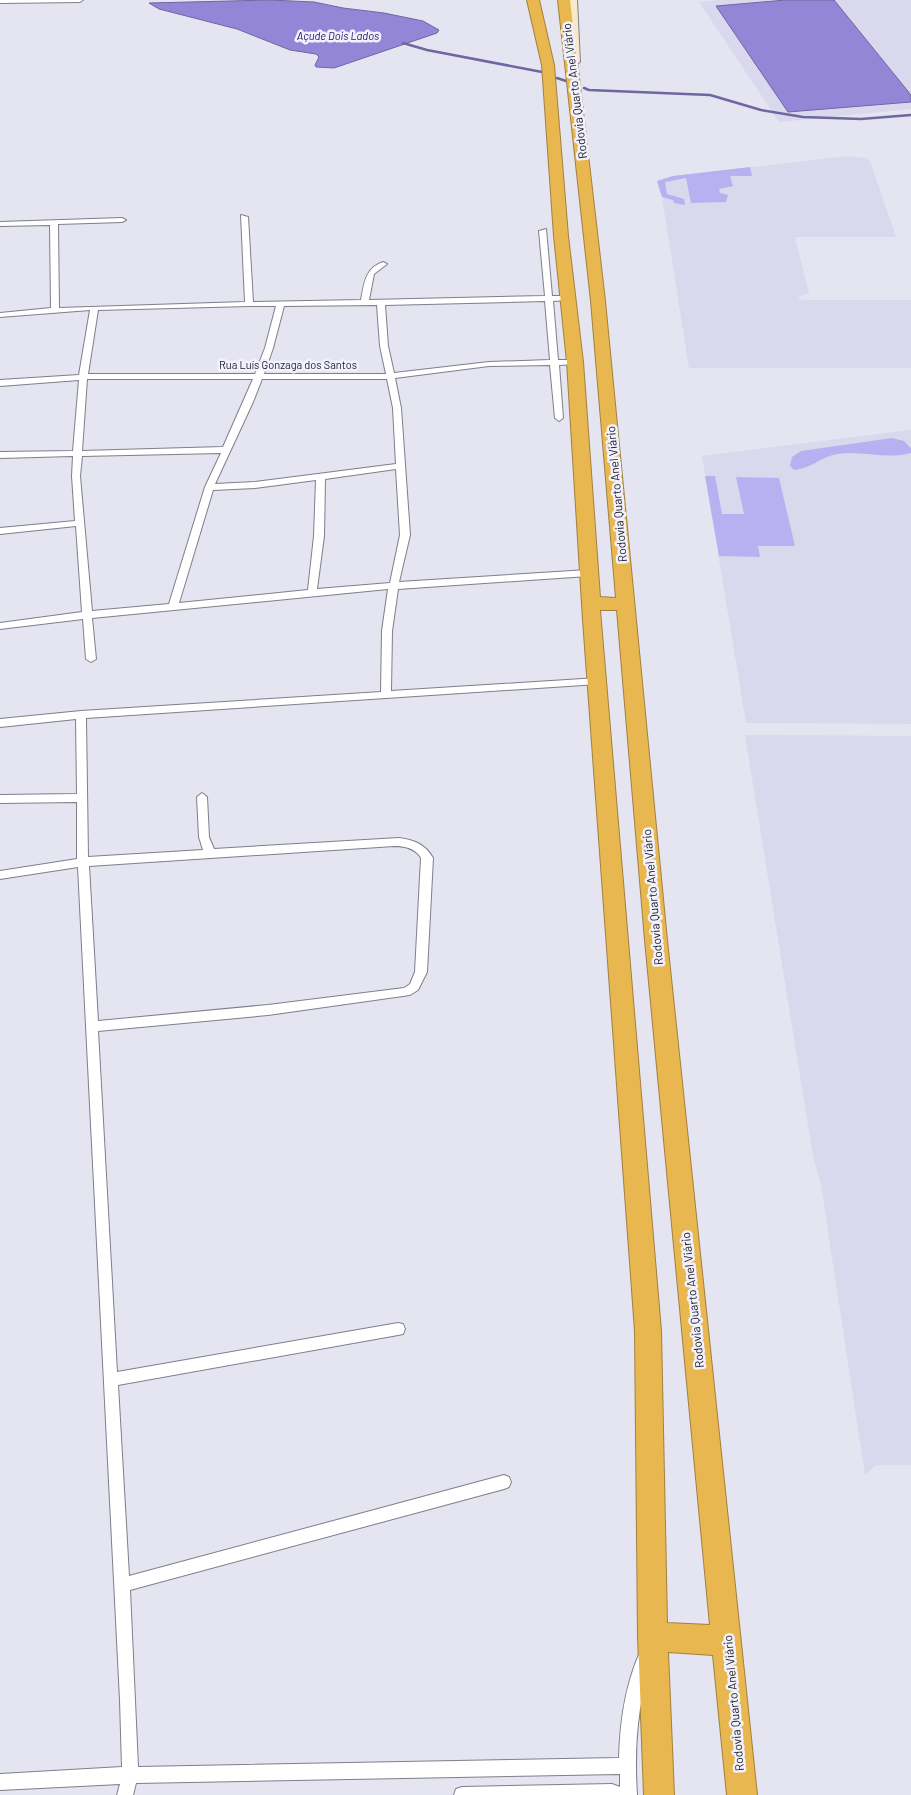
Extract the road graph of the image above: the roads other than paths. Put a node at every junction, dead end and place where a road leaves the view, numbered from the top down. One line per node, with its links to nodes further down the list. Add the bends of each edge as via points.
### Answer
1 (80, 0): 5 (street)
2 (533, 0): 8 (highway, Rodovia Quarto Anel Viário, via 548,65)
3 (564, 0): 6 (highway, Rodovia Quarto Anel Viário)
4 (573, 0): 6 (street)
5 (0, 2)
6 (574, 89): 7 (highway, Rodovia Quarto Anel Viário)
7 (585, 178): 8 (highway); 27 (highway, Rodovia Quarto Anel Viário)
8 (558, 179): 15 (highway, Rodovia Quarto Anel Viário, via 561,236)
9 (244, 217): 18 (street)
10 (122, 220): 11 (street)
11 (54, 223): 12 (street); 21 (street)
12 (0, 224)
13 (543, 231): 15 (street)
14 (383, 264): 16 (street, via 370,272)
15 (558, 298): 17 (street); 23 (highway, Rodovia Quarto Anel Viário)
16 (365, 302): 17 (street); 19 (street)
17 (381, 303): 25 (street, via 384,346)
18 (250, 304): 19 (street); 20 (street)
19 (281, 304): 24 (street)
20 (94, 308): 21 (street); 26 (street)
21 (55, 310): 22 (street)
22 (0, 315)
23 (569, 368): 25 (street, Rua Luís Gonzaga dos Santos, via 489,364); 27 (highway); 29 (street); 38 (highway, Rodovia Quarto Anel Viário)
24 (259, 376): 25 (street, Rua Luís Gonzaga dos Santos); 26 (street, Rua Luís Gonzaga dos Santos); 30 (street)
25 (391, 376): 33 (street, via 398,408)
26 (83, 378): 28 (street, Rua Luís Gonzaga dos Santos); 31 (street)
27 (606, 382): 42 (highway, Rodovia Quarto Anel Viário)
28 (0, 383)
29 (559, 418)
30 (226, 450): 31 (street); 35 (street)
31 (77, 452): 32 (street); 36 (street)
32 (0, 455)
33 (401, 466): 34 (street); 39 (street, via 406,535)
34 (322, 477): 35 (street); 40 (street)
35 (209, 487): 43 (street)
36 (80, 523): 37 (street); 44 (street)
37 (0, 531)
38 (588, 573): 39 (street); 41 (highway, Rodovia Quarto Anel Viário)
39 (393, 585): 40 (street); 49 (street, via 387,631)
40 (312, 593): 43 (street)
41 (591, 603): 42 (highway); 48 (highway, Rodovia Quarto Anel Viário)
42 (627, 604): 47 (highway, Rodovia Quarto Anel Viário)
43 (173, 606): 44 (street)
44 (86, 615): 45 (street); 46 (street)
45 (0, 626)
46 (91, 659)
47 (633, 671): 48 (highway); 64 (highway, Rodovia Quarto Anel Viário, via 656,940)
48 (598, 681): 49 (street); 63 (highway, Rodovia Quarto Anel Viário, via 648,1331)
49 (386, 696): 50 (street)
50 (81, 715): 51 (street); 53 (street)
51 (0, 723)
52 (202, 797): 55 (street, via 204,837)
53 (82, 798): 54 (street); 56 (street)
54 (0, 799)
55 (210, 853): 56 (street); 58 (street, via 394,842 406,842 422,849 427,858 427,868 420,972 414,987 391,996)
56 (83, 862): 57 (street); 58 (street)
57 (0, 875)
58 (91, 1026): 60 (street)
59 (398, 1329): 60 (street)
60 (111, 1380): 62 (street)
61 (504, 1482): 62 (street)
62 (122, 1585): 66 (street)
63 (653, 1637): 64 (highway); 65 (street, via 633,1691 627,1723); 72 (highway, Rodovia Quarto Anel Viário)
64 (728, 1641): 73 (highway, Rodovia Quarto Anel Viário)
65 (627, 1766): 66 (street); 71 (street)
66 (130, 1776): 67 (street); 68 (street)
67 (0, 1782)
68 (126, 1795)
69 (462, 1795): 70 (street, via 612,1792)
70 (620, 1795)
71 (629, 1795)
72 (659, 1795)
73 (742, 1795)

